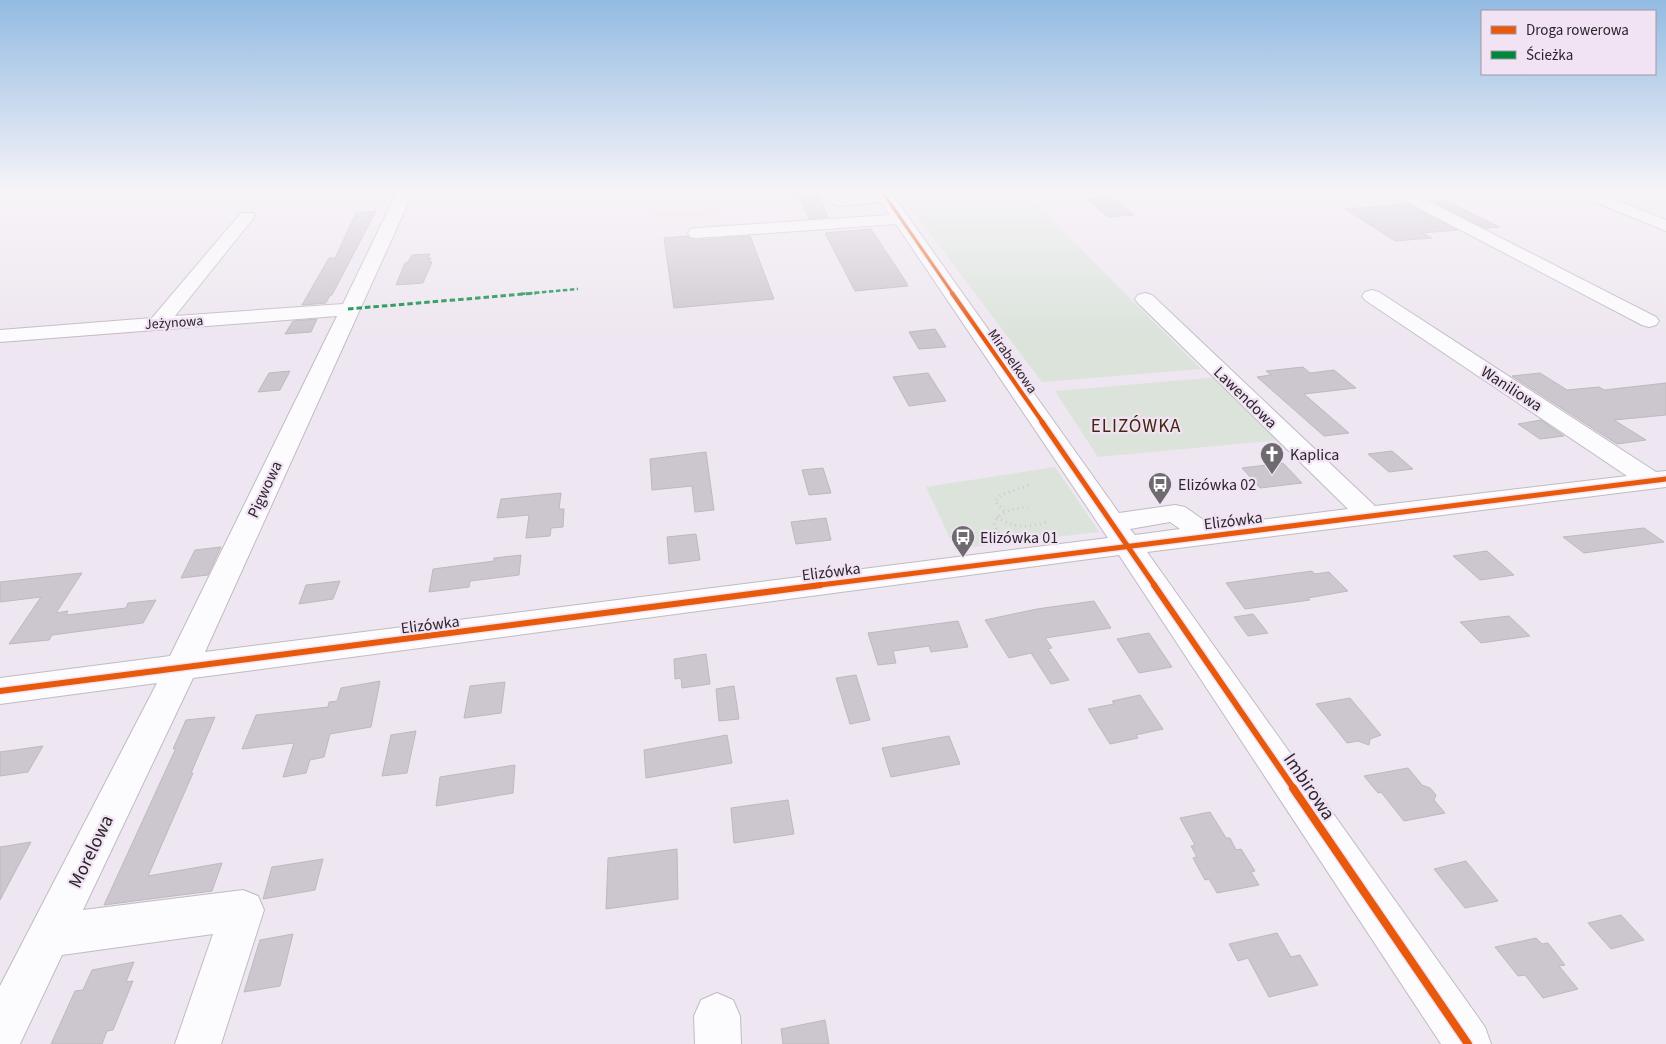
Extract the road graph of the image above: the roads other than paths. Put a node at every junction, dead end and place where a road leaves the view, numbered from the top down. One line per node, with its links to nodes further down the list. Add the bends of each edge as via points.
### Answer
1 (228, 239): 11 (street)
2 (382, 239): 9 (street, Pigwowa)
3 (800, 239): 6 (street)
4 (915, 239): 15 (street, Mirabelkowa)
5 (1489, 239): 10 (street)
6 (801, 244)
7 (1372, 296): 13 (street, Waniliowa)
8 (1145, 300): 14 (street, Lawendowa)
9 (348, 309): 11 (street, Jeżynowa); 16 (street, Pigwowa)
10 (1649, 321)
11 (159, 324): 12 (street, Jeżynowa)
12 (0, 336)
13 (1659, 480): 14 (street, Elizówka)
14 (1370, 516): 15 (street, Elizówka, via 1207,535)
15 (1120, 534): 16 (street, Elizówka, via 1019,559); 21 (street, Imbirowa)
16 (180, 668): 17 (street, Elizówka); 18 (street, Morelowa)
17 (0, 691)
18 (48, 936): 19 (street, Morelowa); 20 (street, via 243,910)
19 (0, 1034)
20 (198, 1044)
21 (1468, 1044)

